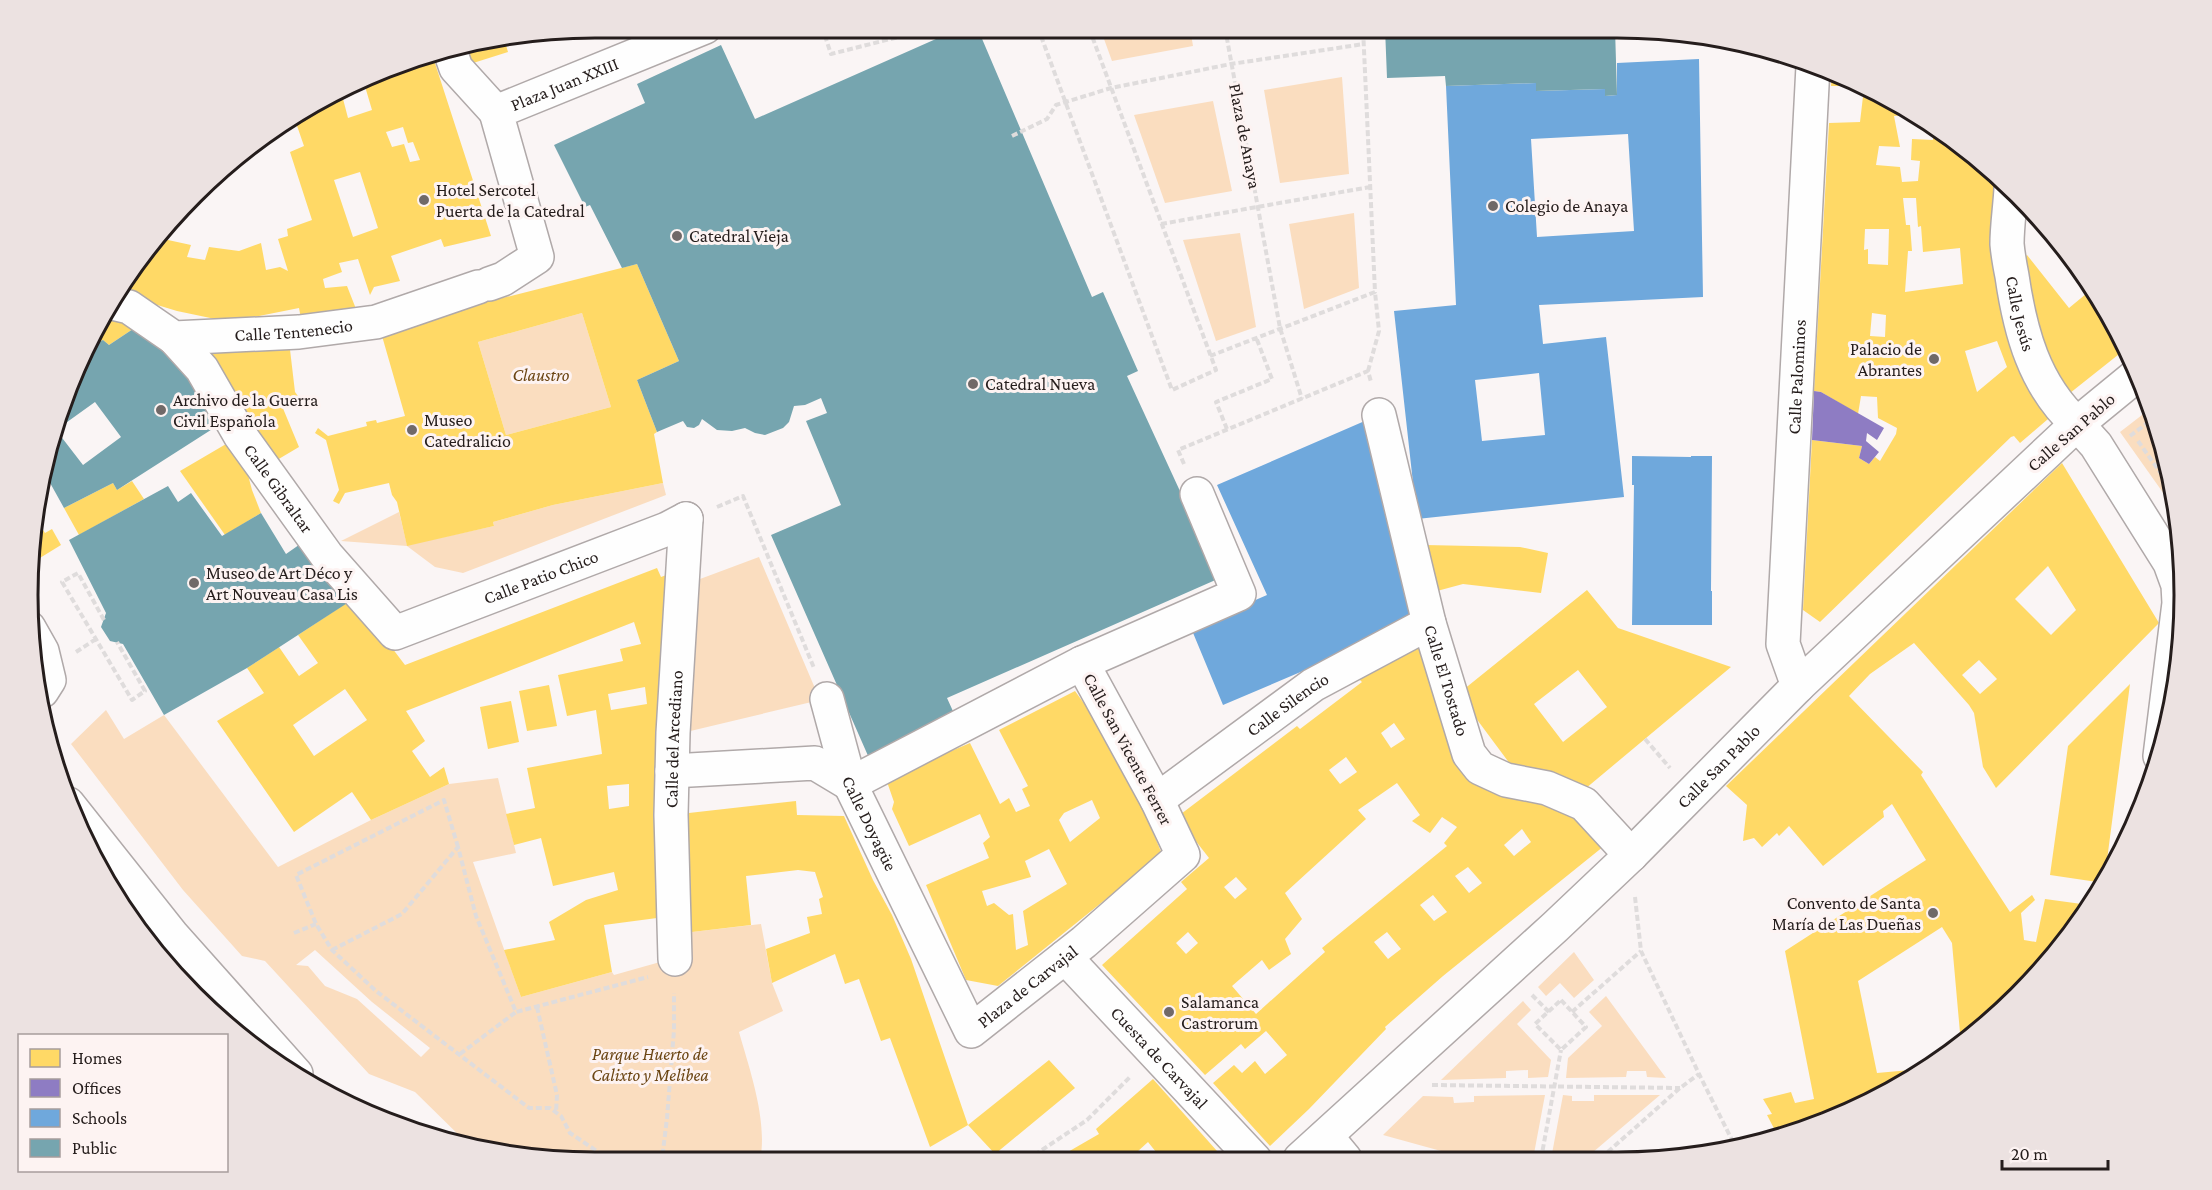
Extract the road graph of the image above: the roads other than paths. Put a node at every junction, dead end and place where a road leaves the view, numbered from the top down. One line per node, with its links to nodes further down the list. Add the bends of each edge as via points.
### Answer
1 (678, 38): 4 (street, Plaza Juan XXIII)
2 (452, 56): 4 (street, via 456,68)
3 (1813, 73): 20 (street, Calle Palominos, via 1783,644)
4 (496, 112): 6 (street, Plaza Juan XXIII)
5 (2010, 200): 11 (street, Calle Jesús, via 2007,244 2018,319 2032,360 2050,393)
6 (537, 257): 8 (street, Calle Tentenecio, via 503,279 376,322 299,332)
7 (119, 305): 8 (street, via 129,307)
8 (174, 338): 16 (street, Calle Gibraltar, via 202,369 240,435 327,556)
9 (2131, 380): 11 (street, Calle San Pablo)
10 (1379, 415): 15 (street, Calle El Tostado)
11 (2077, 424): 14 (street, Calle Jesús, via 2096,445); 20 (street, Calle San Pablo)
12 (1197, 494): 18 (street, via 1239,594)
13 (686, 519): 16 (street, Calle Patio Chico, via 667,530); 22 (street, Calle del Arcediano)
14 (2173, 570)
15 (1429, 623): 24 (street, Calle Silencio, via 1313,685); 26 (street, Calle El Tostado, via 1469,754 1480,768 1506,780 1547,788 1584,804)
16 (395, 633)
17 (40, 648): 19 (street, via 49,680)
18 (1082, 663): 23 (street, Calle San Vicente Ferrer); 24 (street, Calle San Vicente Ferrer)
19 (45, 686)
20 (1798, 686): 26 (street, Calle San Pablo)
21 (827, 699): 23 (street, Calle Doyagüe)
22 (672, 771): 23 (street, via 815,763); 28 (street, Calle del Arcediano)
23 (850, 784): 29 (street, Calle Doyagüe)
24 (1157, 800): 27 (street, Calle San Vicente Ferrer, via 1183,855)
25 (91, 834): 30 (street, via 171,935)
26 (1630, 855): 31 (street, Calle San Pablo, via 1408,1062)
27 (1074, 950): 29 (street, Plaza de Carvajal); 32 (street, Cuesta de Carvajal, via 1155,1054)
28 (675, 964)
29 (971, 1031)
30 (277, 1053)
31 (1336, 1148)
32 (1247, 1152)

